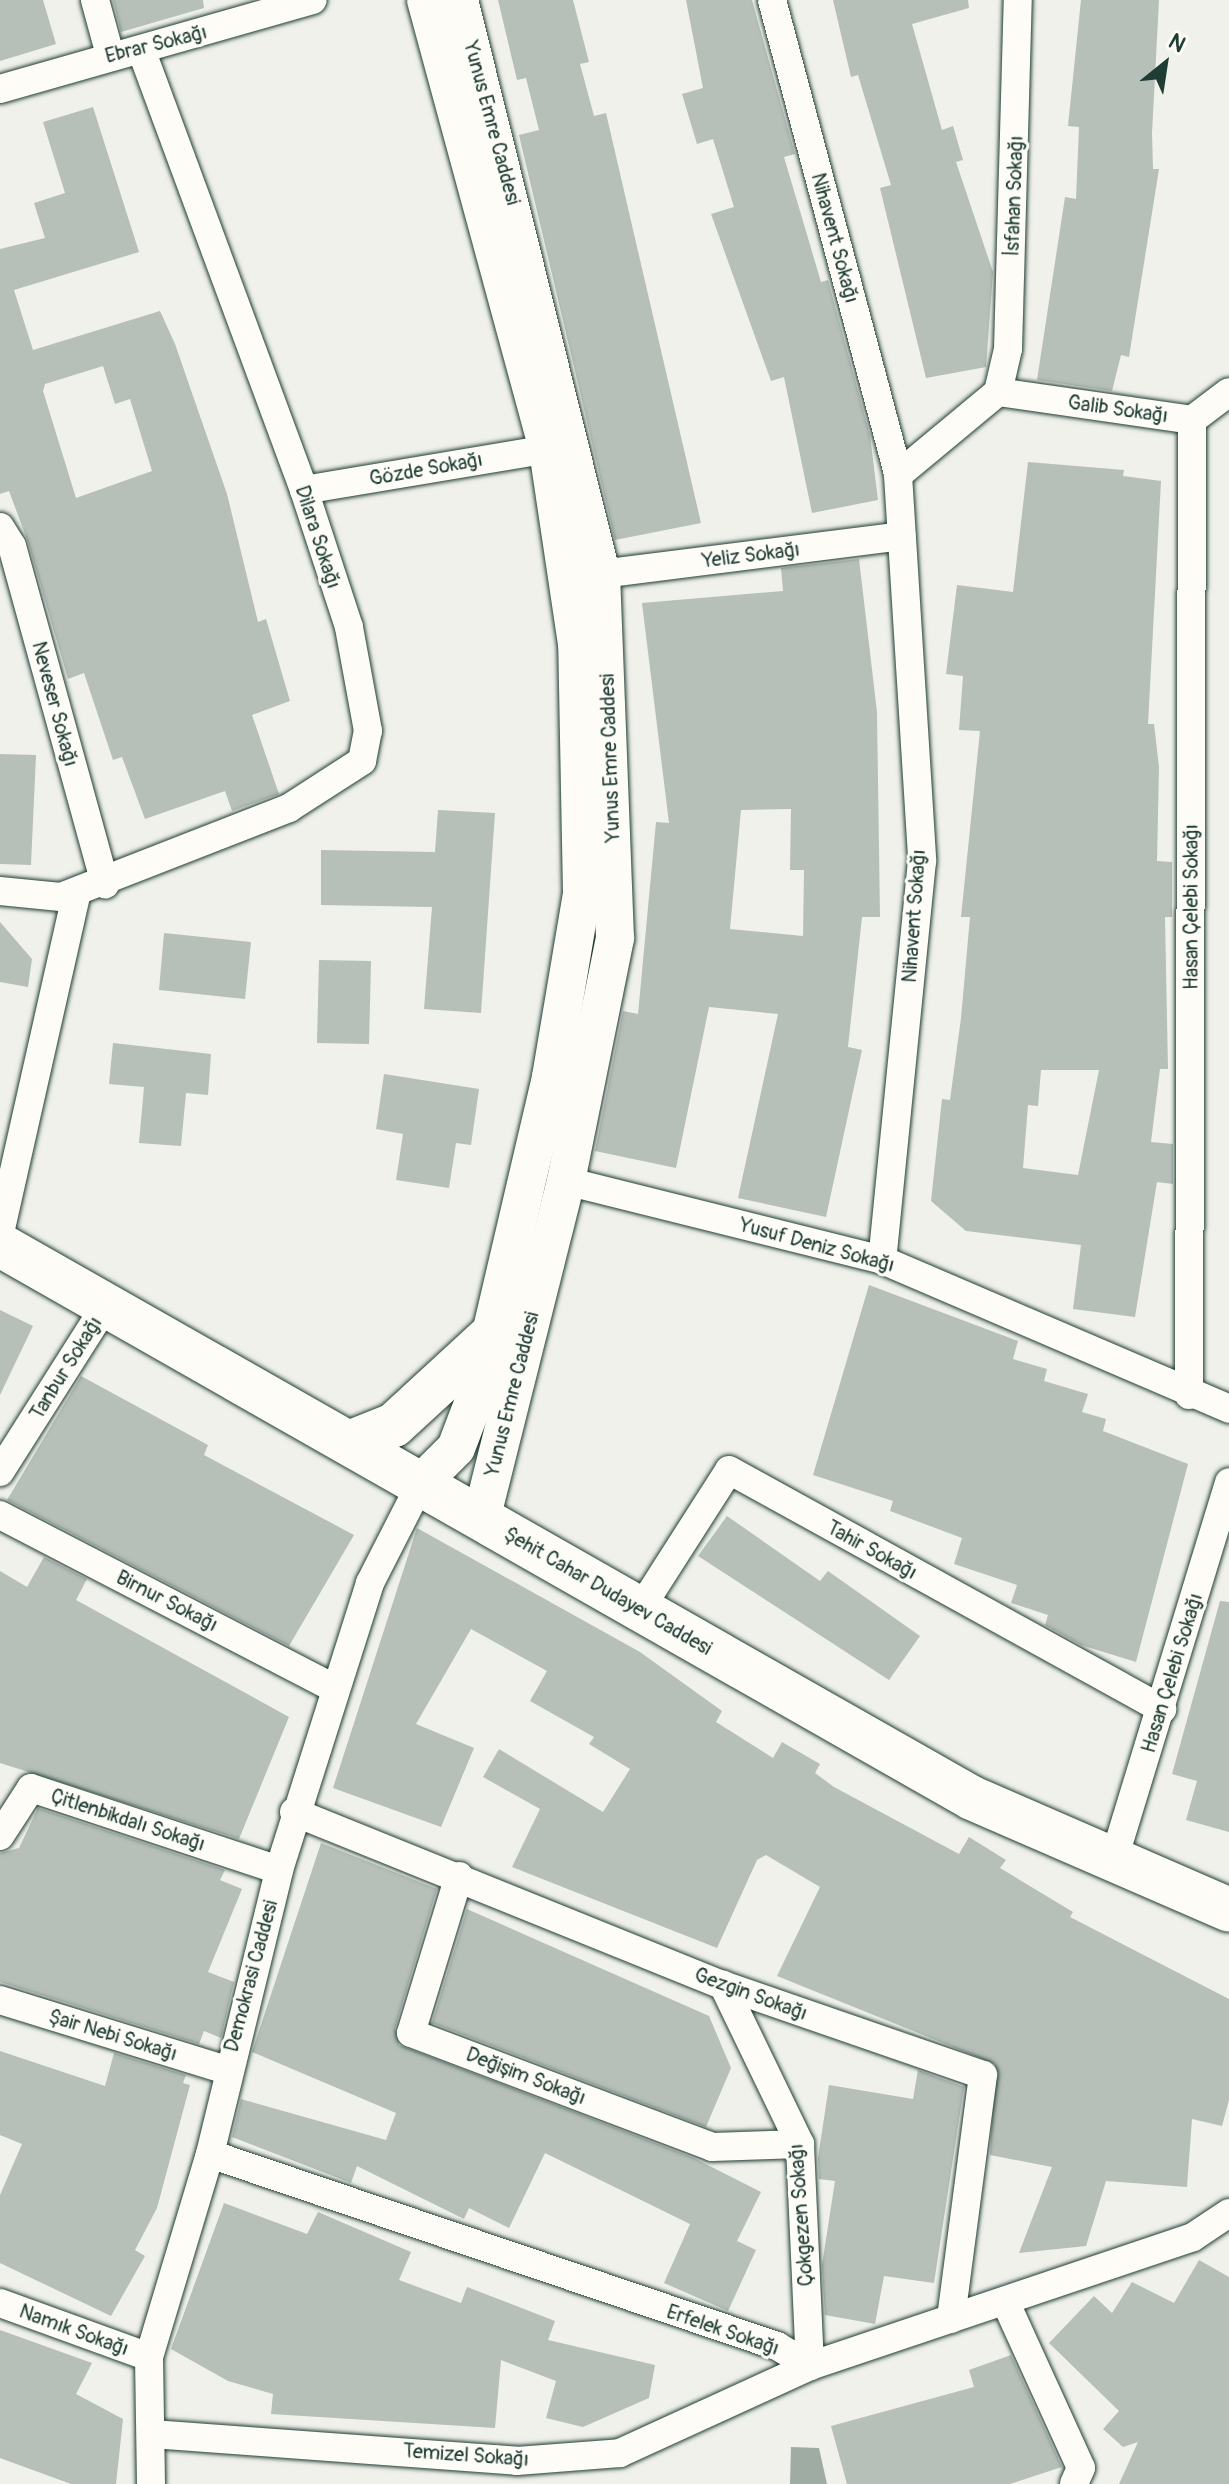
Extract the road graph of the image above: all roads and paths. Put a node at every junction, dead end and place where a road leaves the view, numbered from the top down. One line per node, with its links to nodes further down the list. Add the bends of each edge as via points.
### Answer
1 (95, 0): 8 (street)
2 (313, 0): 7 (street, Ebrar Sokağı)
3 (426, 0): 13 (street, Yunus Emre Caddesi)
4 (459, 0): 18 (street, Yunus Emre Caddesi)
5 (772, 0): 14 (street, Nihavent Sokağı)
6 (1018, 0): 10 (street, İsfahan Sokağı, via 1008,349)
7 (142, 51): 8 (street, Ebrar Sokağı); 15 (street, Dilara Sokağı)
8 (110, 55): 9 (street, Ebrar Sokağı)
9 (0, 89)
10 (998, 392): 12 (street, Galib Sokağı); 14 (street)
11 (1229, 392): 12 (street, Galib Sokağı)
12 (1192, 420): 28 (street, Hasan Çelebi Sokağı)
13 (548, 449): 15 (street, Gözde Sokağı); 27 (street, Yunus Emre Caddesi, via 577,644 582,894 551,1077)
14 (898, 475): 17 (street, Nihavent Sokağı)
15 (304, 490): 19 (street, Dilara Sokağı, via 349,627 368,731 362,761 289,808)
16 (0, 527): 19 (street, Neveser Sokağı, via 12,546)
17 (902, 536): 18 (street, Yeliz Sokağı); 25 (street, Nihavent Sokağı, via 922,861)
18 (601, 574): 22 (street, Yunus Emre Caddesi, via 615,938)
19 (105, 884): 21 (street, Dilara Sokağı)
20 (0, 891): 21 (street, Dilara Sokağı)
21 (77, 892): 23 (street)
22 (566, 1181): 25 (street, Yusuf Deniz Sokağı); 35 (street, Yunus Emre Caddesi)
23 (0, 1233)
24 (0, 1245): 26 (main road, Şehit Cahar Dudayev Caddesi)
25 (882, 1260): 28 (street, Yusuf Deniz Sokağı)
26 (106, 1305): 30 (main road, Şehit Cahar Dudayev Caddesi); 31 (street, Tanbur Sokağı)
27 (493, 1334): 30 (main road, via 394,1425); 33 (street, Yunus Emre Caddesi, via 456,1448)
28 (1189, 1395): 29 (street, Yusuf Deniz Sokağı)
29 (1229, 1409)
30 (349, 1443): 33 (main road, Şehit Cahar Dudayev Caddesi)
31 (0, 1472)
32 (1229, 1482): 38 (street, Hasan Çelebi Sokağı)
33 (421, 1483): 35 (main road, Şehit Cahar Dudayev Caddesi); 37 (street, Demokrasi Caddesi, via 370,1583)
34 (0, 1515): 37 (street, Birnur Sokağı)
35 (481, 1519): 36 (main road, Şehit Cahar Dudayev Caddesi)
36 (639, 1611): 38 (street, Tahir Sokağı, via 729,1470); 41 (main road, Şehit Cahar Dudayev Caddesi, via 972,1798)
37 (334, 1688): 39 (street, Demokrasi Caddesi)
38 (1162, 1709): 41 (street, Hasan Çelebi Sokağı)
39 (294, 1812): 42 (street, Demokrasi Caddesi); 43 (street, Gezgin Sokağı)
40 (0, 1836): 42 (street, Çitlenbikdalı Sokağı, via 31,1788)
41 (1113, 1862): 44 (main road, Şehit Cahar Dudayev Caddesi)
42 (279, 1870): 47 (street, Demokrasi Caddesi)
43 (459, 1876): 45 (street, Gezgin Sokağı); 48 (street, Değişim Sokağı, via 411,2033 712,2147)
44 (1229, 1910)
45 (723, 1985): 48 (street, Çokgezen Sokağı); 53 (street, Gezgin Sokağı, via 983,2075)
46 (0, 2000): 47 (street, Şair Nebi Sokağı)
47 (226, 2070): 49 (street, Demokrasi Caddesi)
48 (800, 2144): 55 (street, Çokgezen Sokağı)
49 (210, 2154): 54 (street, Demokrasi Caddesi); 55 (street, Erfelek Sokağı, via 777,2346)
50 (1229, 2213): 51 (street, via 1193,2237)
51 (1005, 2301): 53 (street); 58 (street, via 1081,2468)
52 (0, 2303): 54 (street, Namık Sokağı)
53 (951, 2319): 55 (street)
54 (149, 2357): 56 (street, Demokrasi Caddesi)
55 (810, 2366): 56 (street, Temizel Sokağı, via 620,2453 517,2461)
56 (152, 2434): 57 (street, Demokrasi Caddesi)
57 (151, 2484)
58 (1074, 2484)

